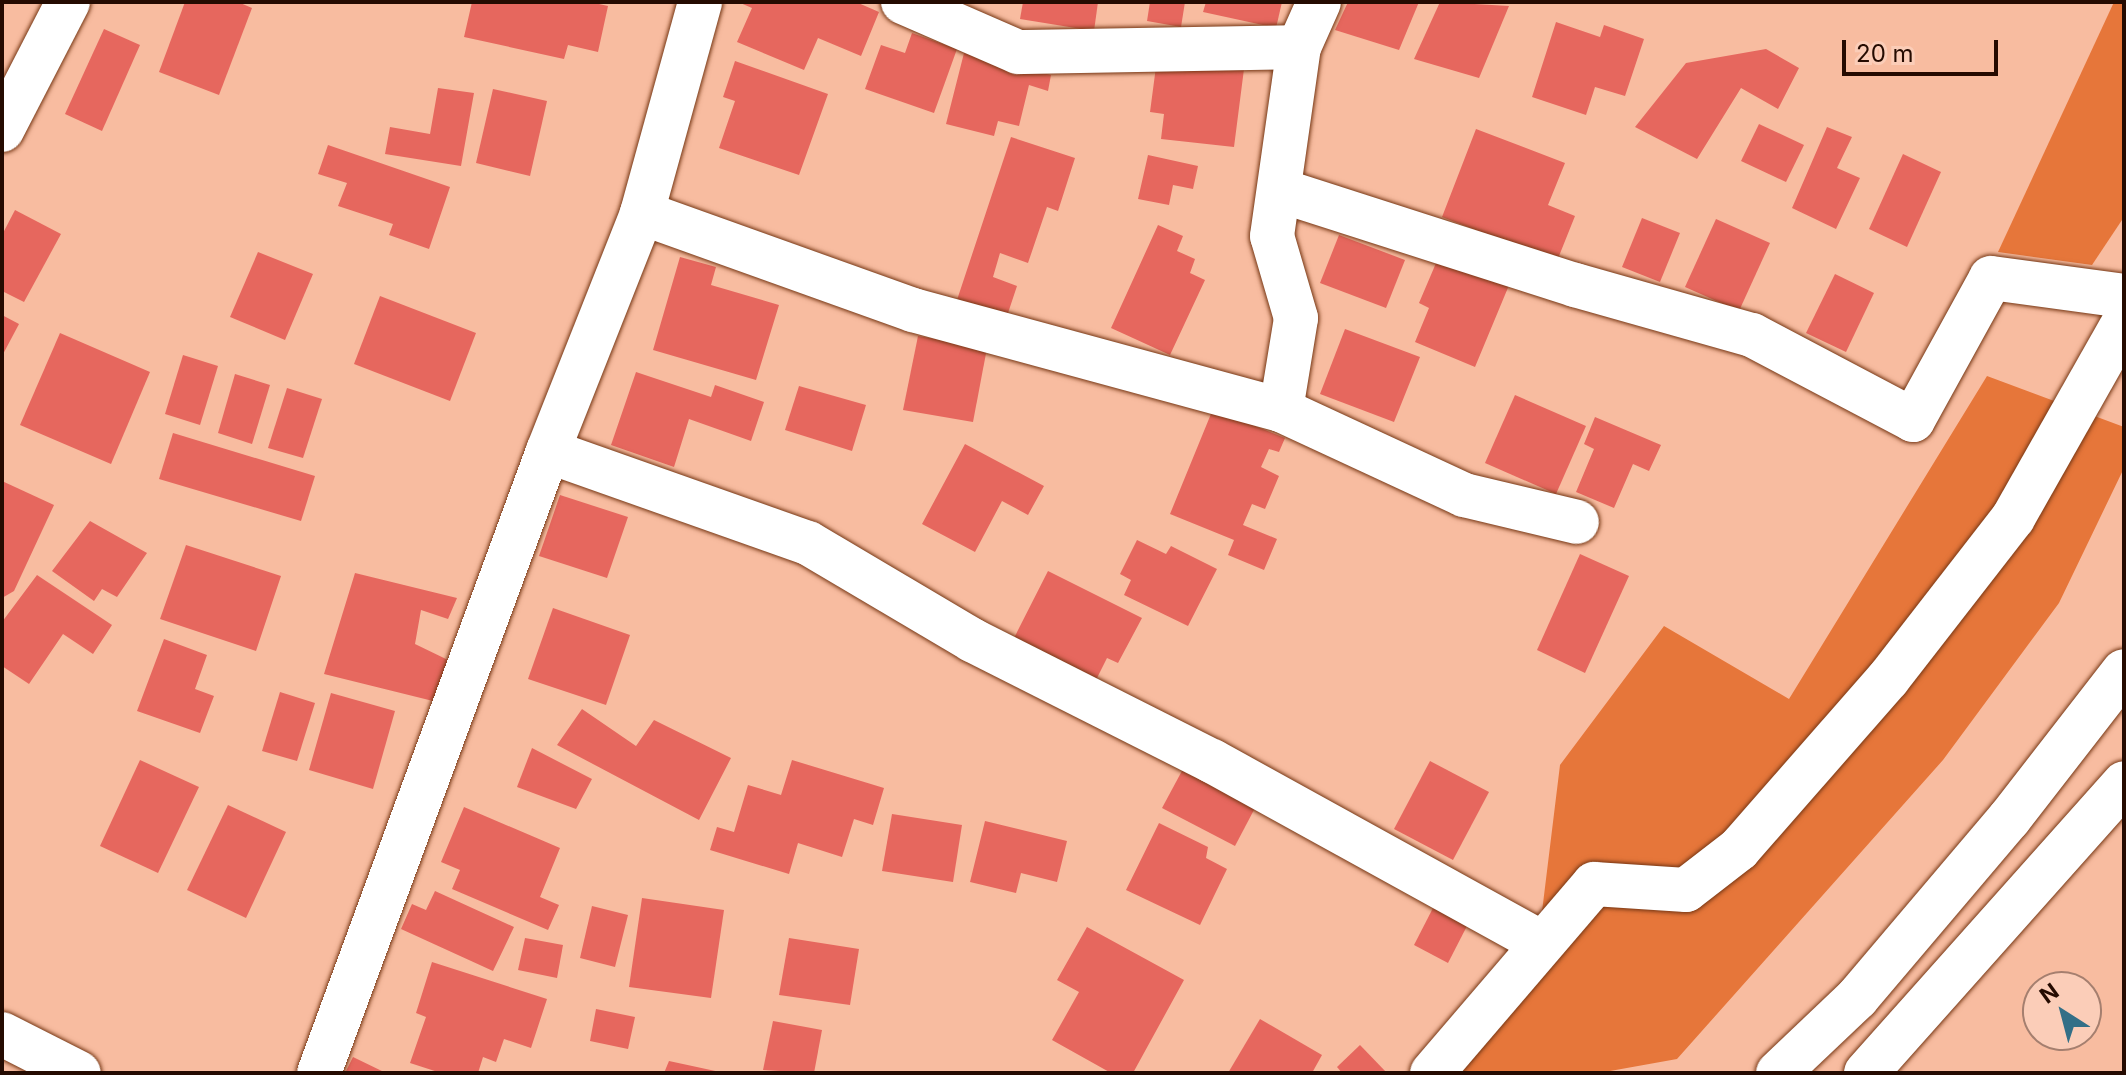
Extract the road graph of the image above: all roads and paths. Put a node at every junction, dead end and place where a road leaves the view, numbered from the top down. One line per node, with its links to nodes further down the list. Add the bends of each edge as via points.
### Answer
1 (700, 2): 8 (street)
2 (903, 2): 5 (street, via 1018,52)
3 (1319, 2): 5 (street)
4 (59, 5): 6 (street)
5 (1299, 47): 7 (street)
6 (2, 130)
7 (1282, 191): 9 (street, via 1575,285 1752,335 1913,420 1991,278); 11 (street, via 1272,236 1296,318)
8 (642, 213): 11 (street, via 913,310); 12 (street)
9 (2124, 296)
10 (2124, 322): 16 (street, via 2013,518 1888,679 1739,849 1686,890 1594,884)
11 (1281, 410): 13 (street, via 1464,495)
12 (548, 451): 16 (street, via 808,543 972,640 1212,761); 19 (street)
13 (1577, 522)
14 (2124, 671): 21 (street, via 2009,819 1857,998)
15 (2124, 783): 22 (street)
16 (1540, 942): 20 (street)
17 (2, 1034): 18 (street)
18 (79, 1073)
19 (319, 1073)
20 (1432, 1073)
21 (1778, 1073)
22 (1866, 1073)

